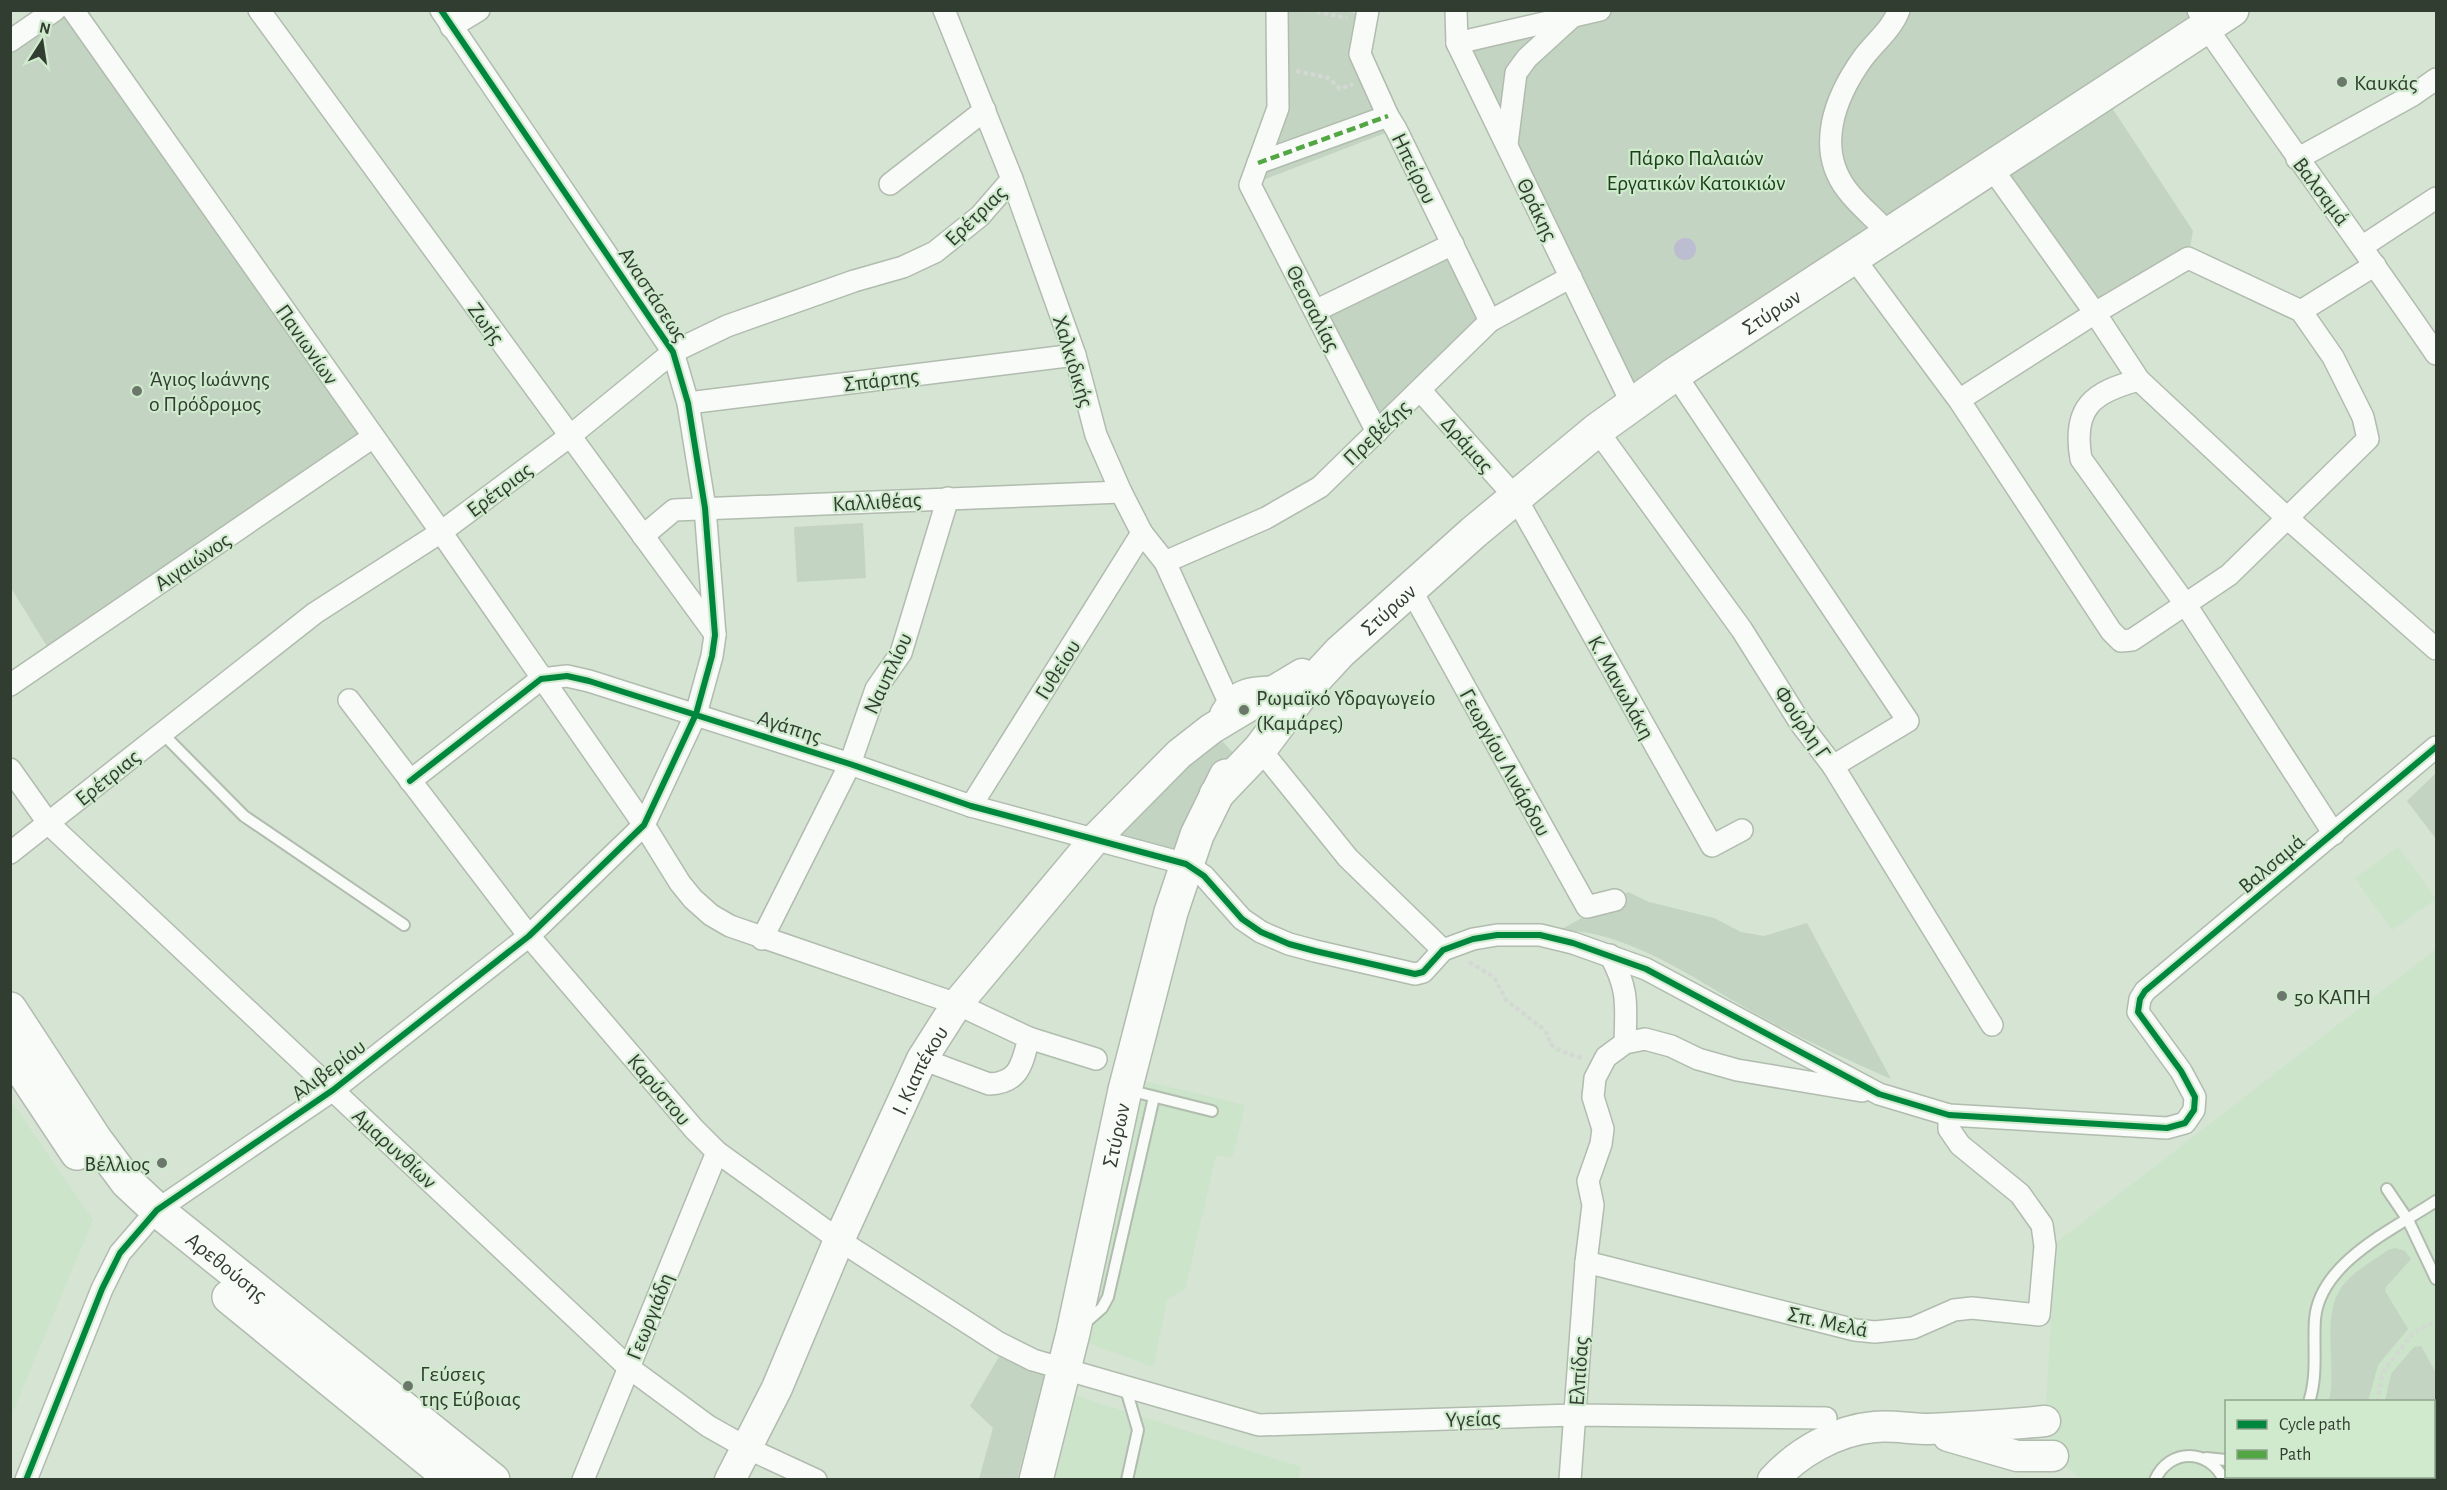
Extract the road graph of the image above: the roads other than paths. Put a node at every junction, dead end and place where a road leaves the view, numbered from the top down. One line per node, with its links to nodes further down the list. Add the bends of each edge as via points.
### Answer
1 (55, 10): 14 (street)
2 (73, 10): 48 (street, Πανιωνίων)
3 (259, 10): 47 (street, Ζωής)
4 (479, 10): 13 (street)
5 (944, 10): 17 (street, Χαλκιδικής)
6 (1277, 10): 21 (street, via 1278,108)
7 (1456, 10): 15 (street, Θράκης)
8 (1600, 10): 12 (street)
9 (1899, 10): 26 (street, via 1892,26 1850,76 1836,109 1830,148 1834,168 1847,191)
10 (1367, 16): 18 (street, Ηπείρου, via 1359,54)
11 (2212, 16): 20 (street, Βαλσαμά); 22 (main road, Στύρων)
12 (1572, 17): 15 (street); 19 (street, via 1516,73)
13 (446, 19): 36 (street, Αναστάσεως)
14 (10, 41)
15 (1457, 43): 19 (street, Θράκης)
16 (2436, 79): 20 (street)
17 (985, 110): 23 (street, Χαλκιδικής); 24 (street)
18 (1388, 116): 21 (street); 27 (street, Ηπείρου)
19 (1507, 144): 31 (street, Θράκης)
20 (2297, 159): 28 (street, Βαλσαμά)
21 (1258, 163): 33 (street, Θεσσαλίας, via 1250,185)
22 (1991, 167): 26 (main road, Στύρων); 34 (street)
23 (1012, 179): 36 (street, Ερέτριας, via 980,216 935,252 903,267 727,326); 38 (street, Χαλκιδικής)
24 (890, 184)
25 (2436, 198): 28 (street)
26 (1889, 234): 29 (main road, Στύρων)
27 (1453, 244): 33 (street); 35 (street, Ηπείρου)
28 (2363, 246): 30 (street, Βαλσαμά)
29 (1853, 257): 39 (main road, Στύρων); 42 (street)
30 (2375, 265): 32 (street); 37 (street, Βαλσαμά)
31 (1570, 277): 35 (street, Πρεβέζης); 44 (street, Θράκης)
32 (2301, 310): 34 (street, via 2188,258); 53 (street, via 2333,357 2363,417 2368,440)
33 (1315, 311): 46 (street, Θεσσαλίας)
34 (2095, 313): 40 (street); 42 (street)
35 (1490, 321): 41 (street, Πρεβέζης)
36 (673, 352): 43 (street, Αναστάσεως); 47 (street, Ερέτριας)
37 (2436, 354)
38 (1075, 355): 43 (street, Σπάρτης); 49 (street, Χαλκιδικής, via 1096,435)
39 (1675, 374): 44 (main road, Στύρων); 74 (street, via 1908,721)
40 (2139, 380): 53 (street); 59 (street, via 2104,391 2091,402 2080,425 2080,459)
41 (1420, 390): 46 (street, Πρεβέζης); 51 (street, Δράμας)
42 (1959, 400): 59 (street, via 2121,641 2132,640)
43 (688, 403): 52 (street, Αναστάσεως)
44 (1632, 404): 45 (main road, Στύρων)
45 (1597, 430): 51 (main road, Στύρων); 74 (street, Φούρλη Γ, via 1742,630 1801,724)
46 (1377, 432): 57 (street, Πρεβέζης, via 1320,487 1266,518)
47 (570, 436): 54 (street, Ερέτριας); 56 (street, Ζωής)
48 (374, 437): 54 (street, Πανιωνίων); 65 (street, Αιγαιώνος)
49 (1121, 492): 50 (street, Καλλιθέας); 55 (street, Χαλκιδικής)
50 (948, 498): 52 (street, Καλλιθέας); 73 (street, Ναυπλίου, via 901,653 876,689)
51 (1516, 498): 58 (main road, Στύρων); 81 (street, Κ. Μανωλάκη, via 1712,846)
52 (705, 508): 56 (street, Καλλιθέας, via 674,510); 60 (street, Αναστάσεως)
53 (2286, 517): 59 (street, via 2229,575); 61 (street)
54 (441, 532): 63 (street, Πανιωνίων); 70 (street, Ερέτριας, via 315,613)
55 (1142, 533): 57 (street, Χαλκιδικής); 78 (street, Γυθείου)
56 (643, 536): 60 (street, Ζωής)
57 (1165, 562): 67 (street, Χαλκιδικής)
58 (1411, 590): 62 (main road, Στύρων); 86 (street, Γεωργίου Λινάρδου, via 1587,907)
59 (2186, 605): 82 (street)
60 (716, 635): 68 (street, Αναστάσεως)
61 (2436, 648)
62 (1340, 652): 64 (main road, Στύρων); 72 (main road, Στύρων, via 1302,693)
63 (541, 679): 68 (street, Αγάπης, via 567,676); 76 (street); 80 (street, Πανιωνίων)
64 (1289, 681): 67 (street, via 1250,687); 69 (street, Ι. Κιαπέκου); 77 (main road, Στύρων)
65 (10, 685)
66 (349, 700): 76 (street, Καρύστου)
67 (1228, 700): 69 (street, Ι. Κιαπέκου)
68 (696, 714): 73 (street, Αγάπης); 80 (street, Αλιβερίου)
69 (1211, 729): 83 (street, Ι. Κιαπέκου, via 1179,754)
70 (161, 732): 79 (street, Ερέτριας); 87 (lane, via 244,816)
71 (2436, 747): 82 (street, Βαλσαμά)
72 (1260, 749): 77 (main road, Στύρων); 90 (street, via 1348,858)
73 (850, 764): 78 (street, Αγάπης); 89 (street, Ναυπλίου)
74 (1833, 766): 94 (street, Φούρλη Γ)
75 (10, 770): 79 (street, Αμαρυνθίων)
76 (410, 781): 88 (street, Καρύστου)
77 (1216, 795): 85 (main road, Στύρων)
78 (971, 806): 83 (street, Αγάπης)
79 (49, 824): 84 (street, Ερέτριας); 100 (street, Αμαρυνθίων)
80 (644, 825): 88 (street, Αλιβερίου); 89 (street, Πανιωνίων, via 693,899 711,915)
81 (1742, 830)
82 (2334, 834): 104 (street, Βαλσαμά, via 2140,999 2138,1012 2195,1097 2194,1110 2185,1123 2167,1128)
83 (1096, 838): 85 (street, Αγάπης); 92 (street, Ι. Κιαπέκου)
84 (10, 853)
85 (1186, 864): 90 (street, via 1204,876 1242,920 1288,944 1407,974 1423,972); 101 (main road, Στύρων, via 1170,912)
86 (1615, 900)
87 (404, 925)
88 (530, 936): 100 (street, Αλιβερίου); 105 (street, Καρύστου)
89 (762, 939): 92 (street, Πανιωνίων)
90 (1451, 947): 91 (street, via 1497,935 1540,935)
91 (1610, 955): 96 (street, via 1622,978 1626,1000); 102 (street, via 1655,974)
92 (957, 1004): 95 (street, Πανιωνίων); 98 (street, Ι. Κιαπέκου)
93 (10, 1009): 108 (main road, Αρεθούσης)
94 (1992, 1025)
95 (1029, 1038): 98 (street, via 1016,1074 998,1083 989,1084); 99 (street, Πανιωνίων)
96 (1625, 1043): 102 (street, via 1645,1039 1737,1070); 111 (street, Ελπίδας, via 1606,1057 1595,1078 1593,1097 1603,1129 1588,1181 1593,1205)
97 (10, 1052): 108 (main road, Αρεθούσης, via 110,1195)
98 (922, 1059): 110 (street, Ι. Κιαπέκου)
99 (1096, 1059)
100 (333, 1090): 108 (street, Αλιβερίου); 114 (street, Αμαρυνθίων)
101 (1139, 1093): 103 (lane); 113 (main road, Στύρων); 113 (lane, via 1108,1297 1102,1308)
102 (1880, 1094): 104 (street)
103 (1212, 1111)
104 (1949, 1115): 111 (street, Σπ. Μελά, via 1949,1129 1960,1144 2020,1194 2042,1225 2045,1246 2039,1315 1972,1308 1954,1310 1913,1328 1855,1330)
105 (717, 1152): 110 (street, Καρύστου); 114 (street, Γεωργιάδη)
106 (2387, 1189): 109 (lane)
107 (2436, 1201): 109 (lane)
108 (150, 1218): 127 (street, Αλιβερίου, via 120,1253 102,1289); 128 (main road, Αρεθούσης); 129 (main road, Αρεθούσης)
109 (2408, 1220): 112 (lane); 117 (lane, via 2359,1251 2329,1282 2315,1317 2315,1372)
110 (838, 1240): 115 (street, Καρύστου, via 999,1343); 122 (street, Ι. Κιαπέκου, via 777,1388)
111 (1586, 1262): 118 (street, Ελπίδας)
112 (2436, 1279)
113 (1073, 1333): 115 (main road, Στύρων)
114 (628, 1367): 122 (street, Αμαρυνθίων, via 708,1426); 130 (street, Γεωργιάδη)
115 (1065, 1370): 116 (street, Υγείας); 133 (main road, Στύρων)
116 (1125, 1386): 118 (street, Υγείας, via 1259,1425); 134 (lane, via 1138,1430)
117 (2309, 1400)
118 (1575, 1415): 119 (street, Υγείας); 135 (street, Ελπίδας)
119 (1826, 1418)
120 (2031, 1422): 121 (street); 123 (street)
121 (1922, 1429): 123 (street); 136 (street, via 1872,1427 1844,1433 1811,1449)
122 (747, 1448): 131 (street, Ι. Κιαπέκου); 132 (street, Αμαρυνθίων)
123 (2017, 1456): 124 (street)
124 (2053, 1456)
125 (2199, 1456): 126 (lane); 137 (lane, via 2176,1457 2166,1463); 138 (lane, via 2215,1466)
126 (2225, 1460)
127 (26, 1479)
128 (453, 1479)
129 (493, 1479)
130 (583, 1479)
131 (730, 1479)
132 (816, 1479)
133 (1036, 1479)
134 (1127, 1479)
135 (1570, 1479)
136 (1773, 1479)
137 (2155, 1479)
138 (2224, 1479)

